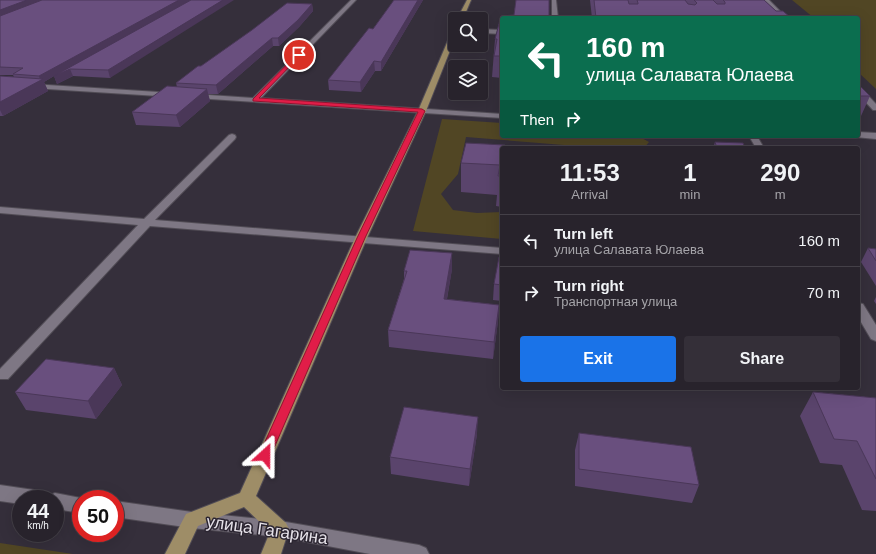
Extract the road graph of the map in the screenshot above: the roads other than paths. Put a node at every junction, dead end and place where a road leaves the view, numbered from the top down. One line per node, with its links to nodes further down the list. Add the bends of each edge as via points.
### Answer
1 (354, 0): 15 (street)
2 (469, 0): 5 (main road)
3 (554, 0): 6 (street)
4 (766, 0): 7 (street)
5 (463, 12)
6 (555, 16)
7 (782, 16)
8 (488, 31): 9 (street)
9 (500, 32)
10 (448, 47): 17 (main road)
11 (58, 79): 13 (street)
12 (0, 84): 13 (street)
13 (45, 86): 15 (street)
14 (860, 92): 16 (street)
15 (255, 100): 17 (street)
16 (876, 108)
17 (422, 111): 18 (street); 24 (main road)
18 (500, 116)
19 (860, 135): 20 (street)
20 (876, 136)
21 (232, 137): 23 (street)
22 (0, 210): 23 (street)
23 (146, 223): 24 (street); 28 (street)
24 (361, 238): 25 (street); 31 (main road)
25 (500, 251)
26 (860, 310): 27 (street)
27 (876, 336)
28 (3, 375)
29 (0, 493): 30 (street)
30 (12, 495)
31 (246, 498): 33 (main road); 34 (main road)
32 (124, 510): 33 (street, улица Гагарина)
33 (192, 520): 34 (street, улица Гагарина); 35 (main road)
34 (280, 529): 36 (main road); 37 (street, улица Гагарина)
35 (174, 554)
36 (271, 554)
37 (419, 554)

